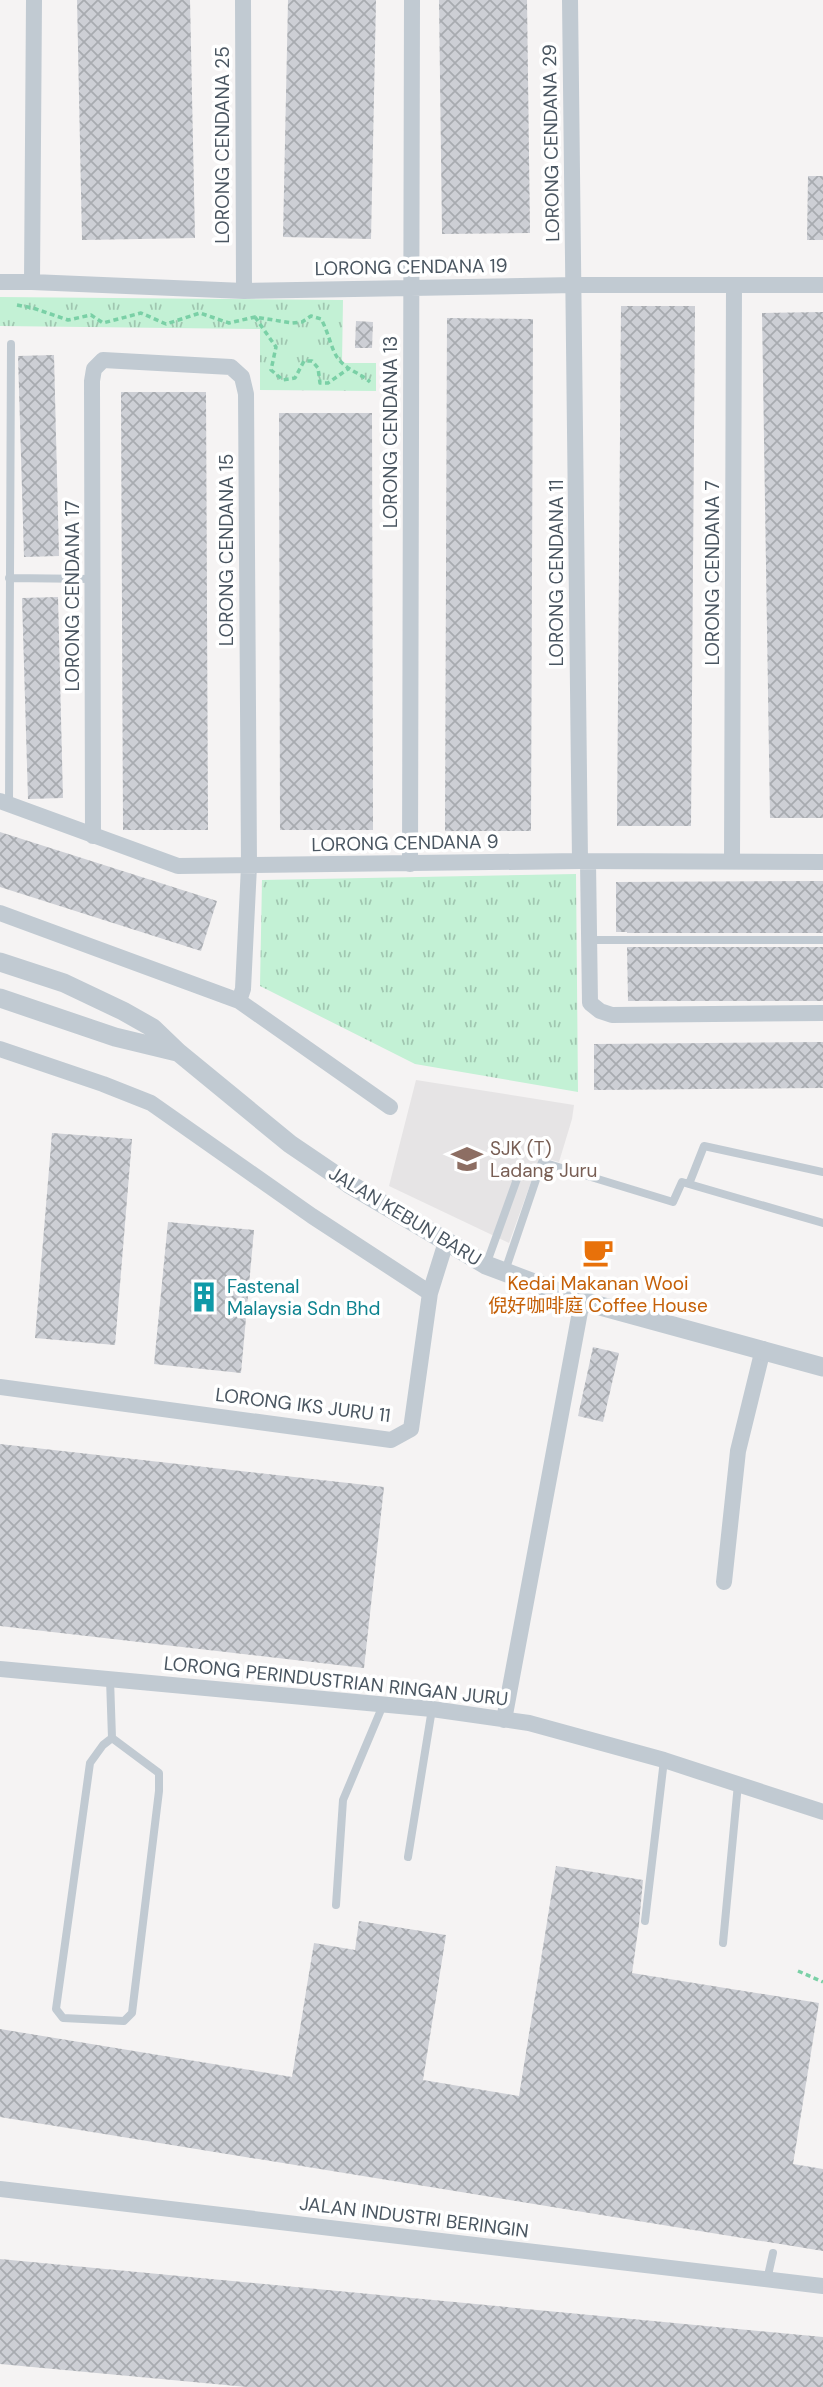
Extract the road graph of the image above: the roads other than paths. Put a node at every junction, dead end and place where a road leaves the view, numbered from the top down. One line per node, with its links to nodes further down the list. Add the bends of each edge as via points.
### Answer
1 (34, 0): 6 (street)
2 (243, 0): 11 (street, LORONG CENDANA 25)
3 (412, 0): 10 (street, LORONG CENDANA 13)
4 (570, 0): 7 (street, LORONG CENDANA 29)
5 (0, 282): 6 (street, LORONG CENDANA 19)
6 (32, 282): 11 (street, LORONG CENDANA 19)
7 (575, 285): 8 (street, LORONG CENDANA 19); 10 (street, LORONG CENDANA 19); 19 (street, LORONG CENDANA 11)
8 (734, 285): 9 (street, LORONG CENDANA 19); 18 (street, LORONG CENDANA 7)
9 (823, 285)
10 (412, 289): 11 (street, LORONG CENDANA 19); 21 (street, LORONG CENDANA 13)
11 (243, 291)
12 (11, 344): 14 (lane)
13 (103, 360): 15 (street, LORONG CENDANA 17, via 94,369 92,381); 22 (street, LORONG CENDANA 15, via 231,367 242,377 246,394)
14 (9, 578): 15 (lane); 16 (lane)
15 (93, 579): 17 (street, LORONG CENDANA 17)
16 (4, 803): 17 (street, LORONG CENDANA 9)
17 (93, 836): 22 (street, LORONG CENDANA 9, via 178,866)
18 (732, 860): 19 (street, LORONG CENDANA 9); 20 (street, LORONG CENDANA 9)
19 (584, 861): 21 (street, LORONG CENDANA 9); 24 (street, LORONG CENDANA 11)
20 (823, 862)
21 (410, 864): 22 (street, LORONG CENDANA 9)
22 (249, 866): 28 (street, LORONG CENDANA 15)
23 (0, 913): 28 (street)
24 (589, 940): 25 (lane); 29 (street, LORONG CENDANA 11, via 590,1003 612,1015)
25 (823, 940)
26 (0, 962): 31 (street, JALAN KEBUN BARU, via 64,983 123,1011 153,1028)
27 (0, 998): 31 (street, JALAN KEBUN BARU, via 115,1037)
28 (239, 1001): 32 (street)
29 (823, 1013)
30 (0, 1049): 40 (street, via 151,1103)
31 (178, 1052): 37 (street, JALAN KEBUN BARU, via 290,1144)
32 (390, 1107)
33 (521, 1168): 38 (lane)
34 (823, 1171): 35 (lane, via 705,1146)
35 (690, 1184): 36 (lane); 39 (lane, via 682,1182 673,1202 542,1162)
36 (823, 1223)
37 (446, 1242): 38 (street, JALAN KEBUN BARU); 40 (street, LORONG IKS JURU 11)
38 (486, 1265): 39 (street, JALAN KEBUN BARU)
39 (505, 1273): 41 (street, JALAN KEBUN BARU)
40 (430, 1293): 44 (street, LORONG IKS JURU 11, via 411,1429 391,1440)
41 (582, 1301): 42 (street, JALAN KEBUN BARU); 50 (street)
42 (763, 1349): 43 (street, JALAN KEBUN BARU); 45 (street, via 738,1451)
43 (823, 1367)
44 (0, 1387)
45 (724, 1582)
46 (0, 1669): 47 (street, LORONG PERINDUSTRIAN RINGAN JURU)
47 (110, 1679): 48 (street, LORONG PERINDUSTRIAN RINGAN JURU); 51 (lane)
48 (383, 1704): 49 (street, LORONG PERINDUSTRIAN RINGAN JURU); 56 (lane, via 344,1800)
49 (432, 1709): 50 (street, LORONG PERINDUSTRIAN RINGAN JURU); 55 (lane)
50 (504, 1720): 52 (street, LORONG PERINDUSTRIAN RINGAN JURU)
51 (112, 1738): 51 (lane, via 90,1763 56,2009 62,2018 124,2021 132,2013 159,1773)
52 (664, 1760): 53 (street, LORONG PERINDUSTRIAN RINGAN JURU); 57 (lane)
53 (738, 1784): 54 (street, LORONG PERINDUSTRIAN RINGAN JURU); 58 (lane)
54 (823, 1812)
55 (408, 1857)
56 (335, 1905)
57 (645, 1921)
58 (723, 1943)
59 (0, 2189): 61 (street, JALAN INDUSTRI BERINGIN)
60 (773, 2253): 61 (lane)
61 (767, 2280): 62 (street, JALAN INDUSTRI BERINGIN)
62 (823, 2286)

